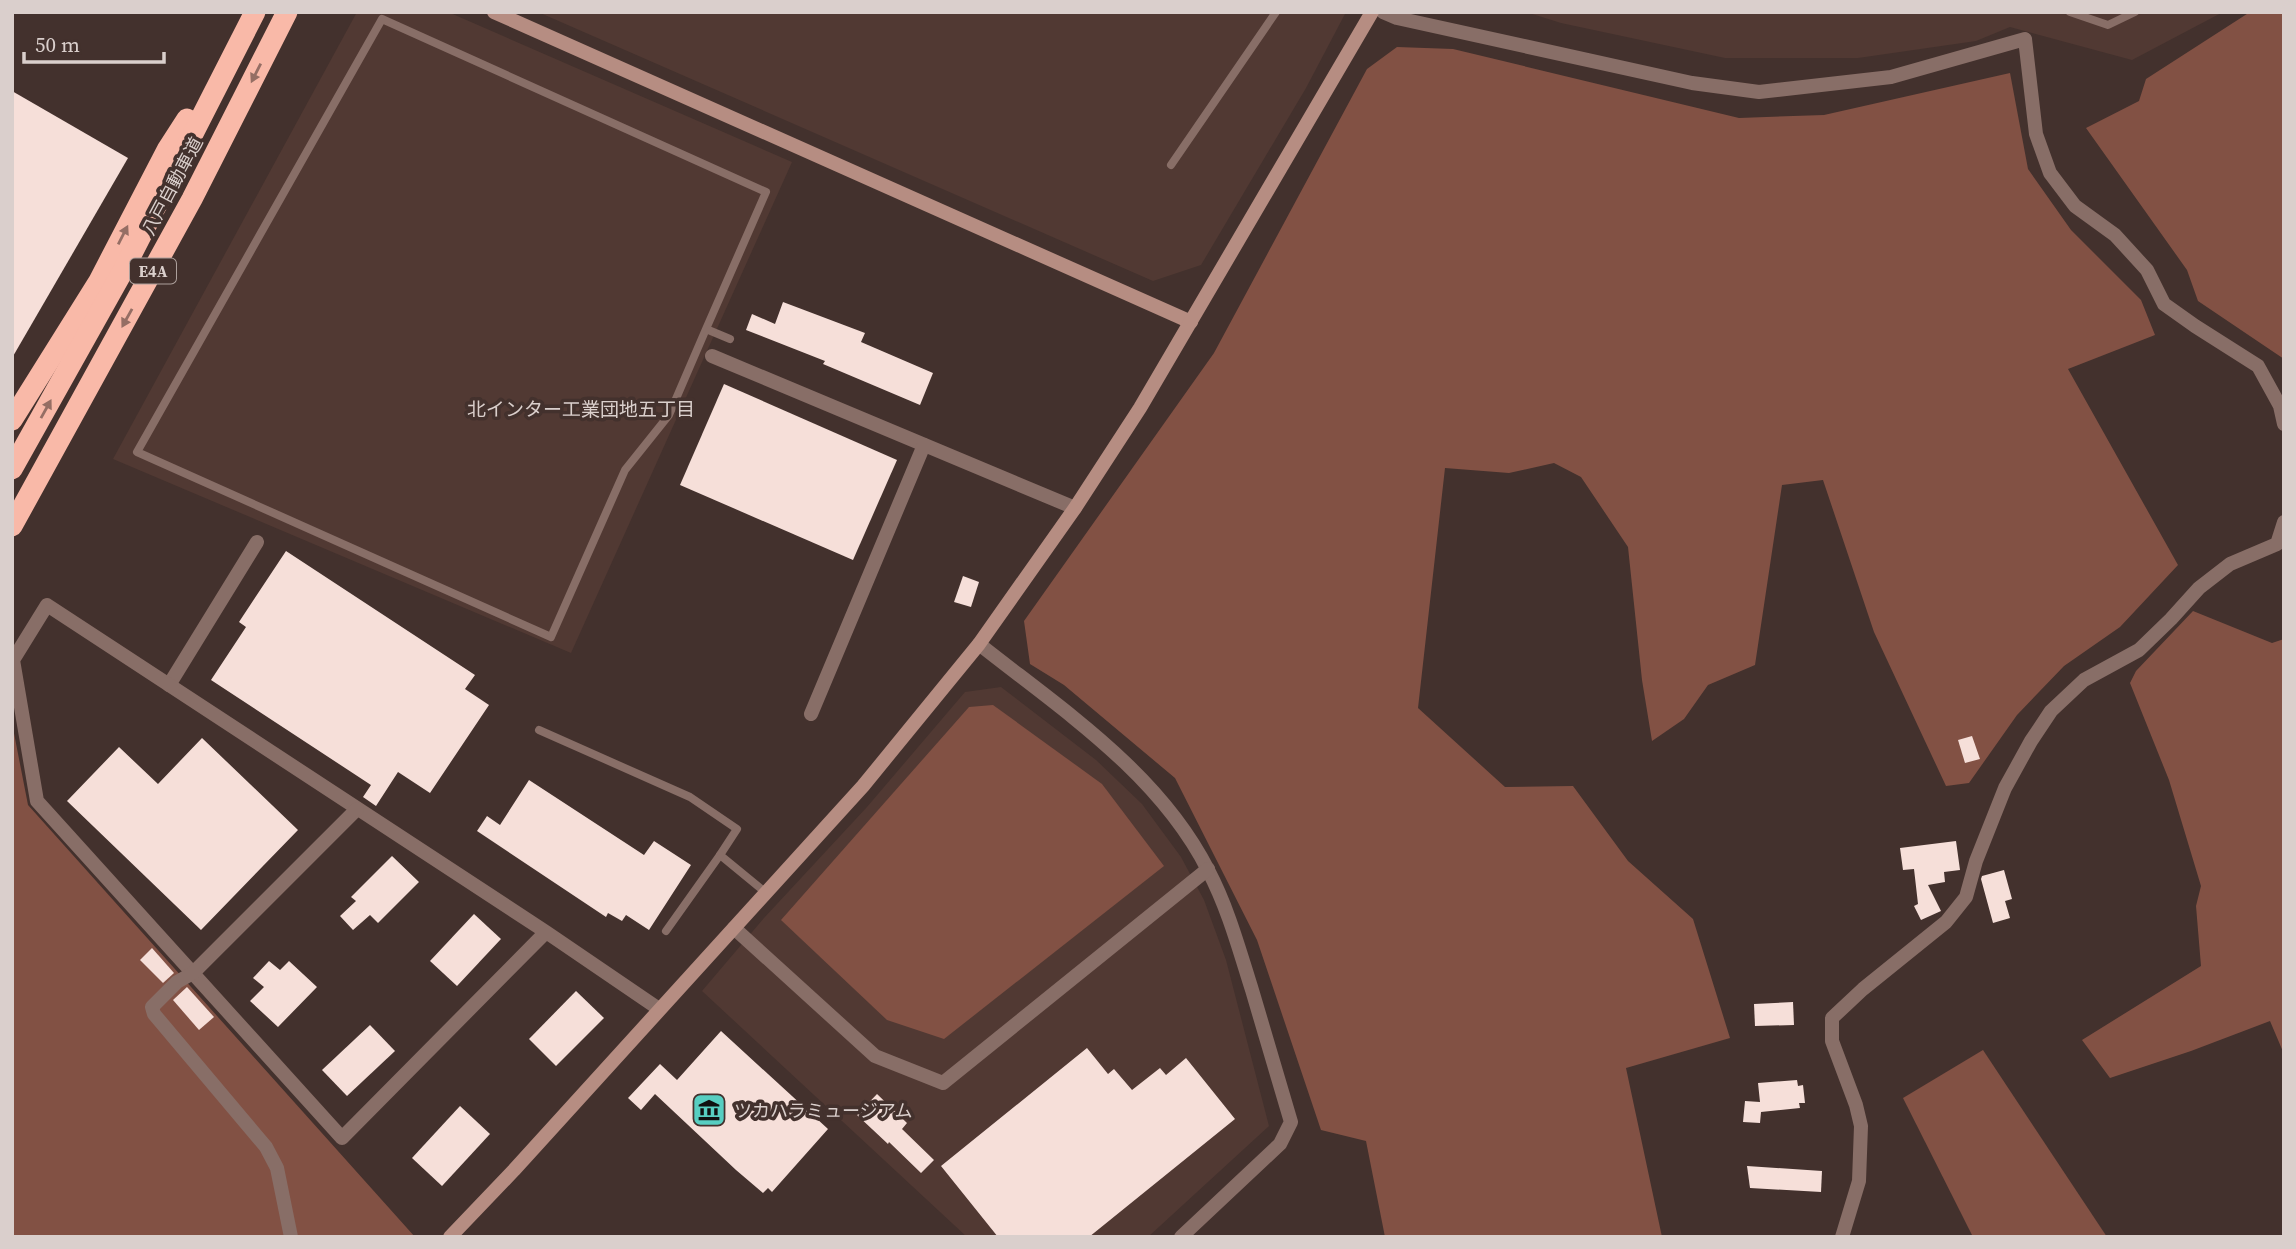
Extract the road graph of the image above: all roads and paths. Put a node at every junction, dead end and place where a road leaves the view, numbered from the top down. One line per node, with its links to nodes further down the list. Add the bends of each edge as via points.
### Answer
1 (287, 12): 20 (highway, 八戸自動車道 / E4A, one-way to 20, via 192,199)
2 (494, 12): 10 (street)
3 (1276, 12): 9 (lane)
4 (1372, 12): 10 (street)
5 (1383, 12): 15 (street, via 1692,83 1759,92 1891,77 2025,39 2036,134 2050,173 2075,206 2115,234 2147,270 2164,304 2258,366 2280,406)
6 (2135, 12): 7 (lane, via 2108,25)
7 (2072, 13)
8 (253, 16): 14 (highway, one-way to 8, via 99,281 167,150); 17 (highway, 八戸自動車道 / E4A, one-way to 8, via 124,269)
9 (1171, 165)
10 (1191, 322): 18 (street)
11 (706, 329): 11 (lane, via 766,192 382,19 136,452 551,637 625,470 668,415); 12 (lane)
12 (730, 339)
13 (712, 356): 16 (street)
14 (12, 420)
15 (2284, 424)
16 (925, 445): 18 (street); 24 (street)
17 (12, 469)
18 (1075, 509): 22 (street)
19 (2284, 522): 38 (street, via 2277,544 2230,564 2199,588 2139,650 2084,680 2051,711 2005,788 1966,897 1946,922 1832,1018 1832,1041 1861,1126 1859,1181)
20 (12, 526)
21 (257, 542): 23 (street)
22 (979, 644): 28 (street, via 1126,764 1183,829); 29 (street, via 863,786)
23 (169, 685): 26 (street); 33 (street, via 47,605 13,660 37,801)
24 (811, 714)
25 (539, 730): 27 (lane, via 690,797 737,829)
26 (356, 809): 32 (street); 33 (street)
27 (720, 855): 29 (lane); 31 (lane)
28 (1208, 869): 30 (street, via 943,1083 874,1056); 37 (street, via 1232,925 1291,1122 1280,1144)
29 (765, 892): 30 (street)
30 (734, 928): 34 (street)
31 (666, 931)
32 (546, 932): 33 (street, via 342,1139); 34 (street)
33 (193, 973): 35 (street, via 152,1007 154,1014 267,1147 277,1168)
34 (659, 1009): 36 (street)
35 (291, 1237)
36 (450, 1237)
37 (1181, 1237)
38 (1842, 1237)

